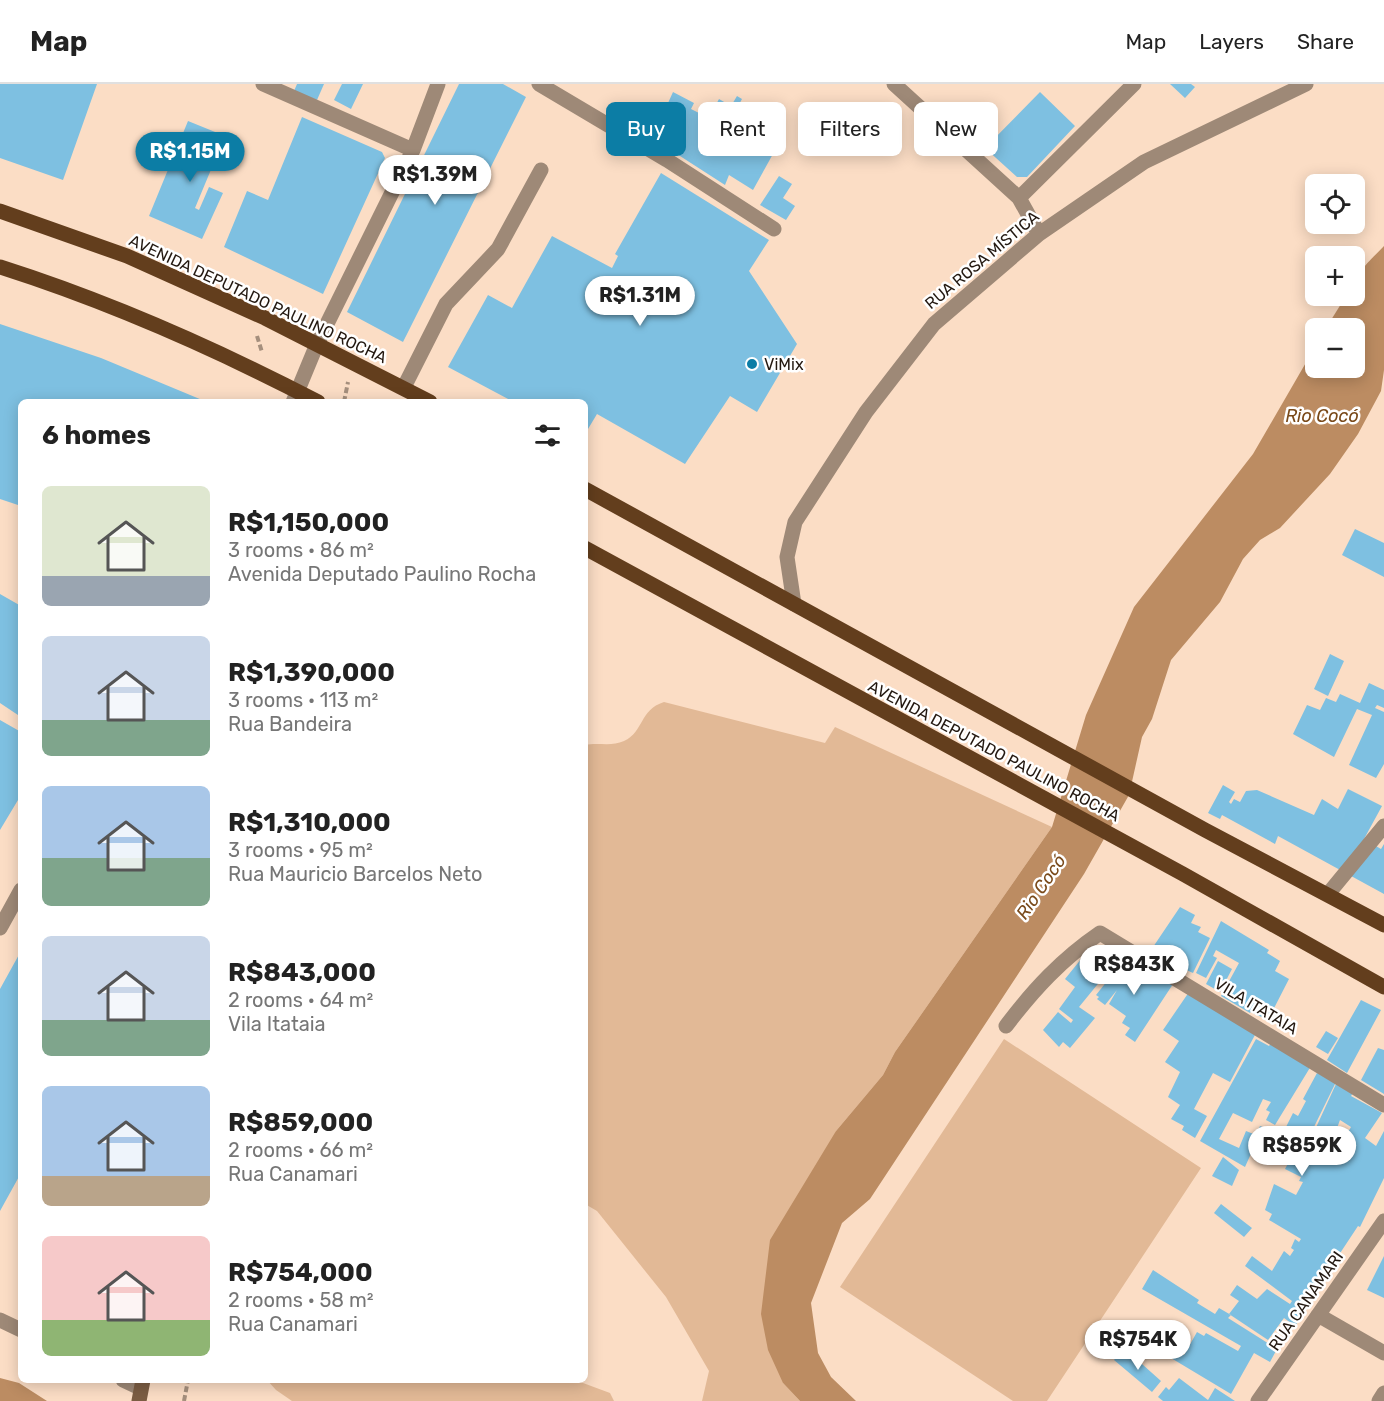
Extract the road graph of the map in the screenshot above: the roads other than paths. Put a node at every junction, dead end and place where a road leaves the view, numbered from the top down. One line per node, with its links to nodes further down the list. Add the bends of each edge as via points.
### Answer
1 (263, 84): 7 (street)
2 (438, 84): 7 (street)
3 (539, 84): 11 (street)
4 (894, 84): 9 (street)
5 (1134, 84): 9 (street)
6 (1306, 84): 12 (street, RUA ROSA MÍSTICA, via 1144,162)
7 (413, 150): 14 (street)
8 (541, 170): 15 (street, via 498,249 446,304)
9 (1019, 198): 12 (street)
10 (0, 211): 14 (main road, AVENIDA DEPUTADO PAULINO ROCHA, via 127,255)
11 (774, 229)
12 (1039, 234): 20 (street, RUA ROSA MÍSTICA, via 934,324 866,412 795,522 787,557)
13 (0, 267): 16 (main road, via 147,321)
14 (317, 344): 15 (main road, AVENIDA DEPUTADO PAULINO ROCHA); 16 (street)
15 (404, 387): 17 (main road, AVENIDA DEPUTADO PAULINO ROCHA)
16 (296, 397)
17 (425, 399)
18 (588, 491): 20 (main road, AVENIDA DEPUTADO PAULINO ROCHA)
19 (588, 550): 26 (main road, AVENIDA DEPUTADO PAULINO ROCHA)
20 (794, 604): 22 (main road, AVENIDA DEPUTADO PAULINO ROCHA, via 1205,831)
21 (1384, 826): 22 (street)
22 (1328, 894): 24 (main road, AVENIDA DEPUTADO PAULINO ROCHA)
23 (18, 895): 25 (street)
24 (1384, 925)
25 (0, 928)
26 (1384, 987)
27 (1006, 1026): 28 (street, VILA ITATAIA, via 1068,955 1100,933)
28 (1384, 1105)
29 (1384, 1221): 30 (street, RUA CANAMARI)
30 (1318, 1315): 33 (street); 35 (street, RUA CANAMARI)
31 (0, 1320): 32 (street)
32 (18, 1329)
33 (1384, 1353)
34 (1384, 1393): 36 (street)
35 (1258, 1401)
36 (1379, 1401)

